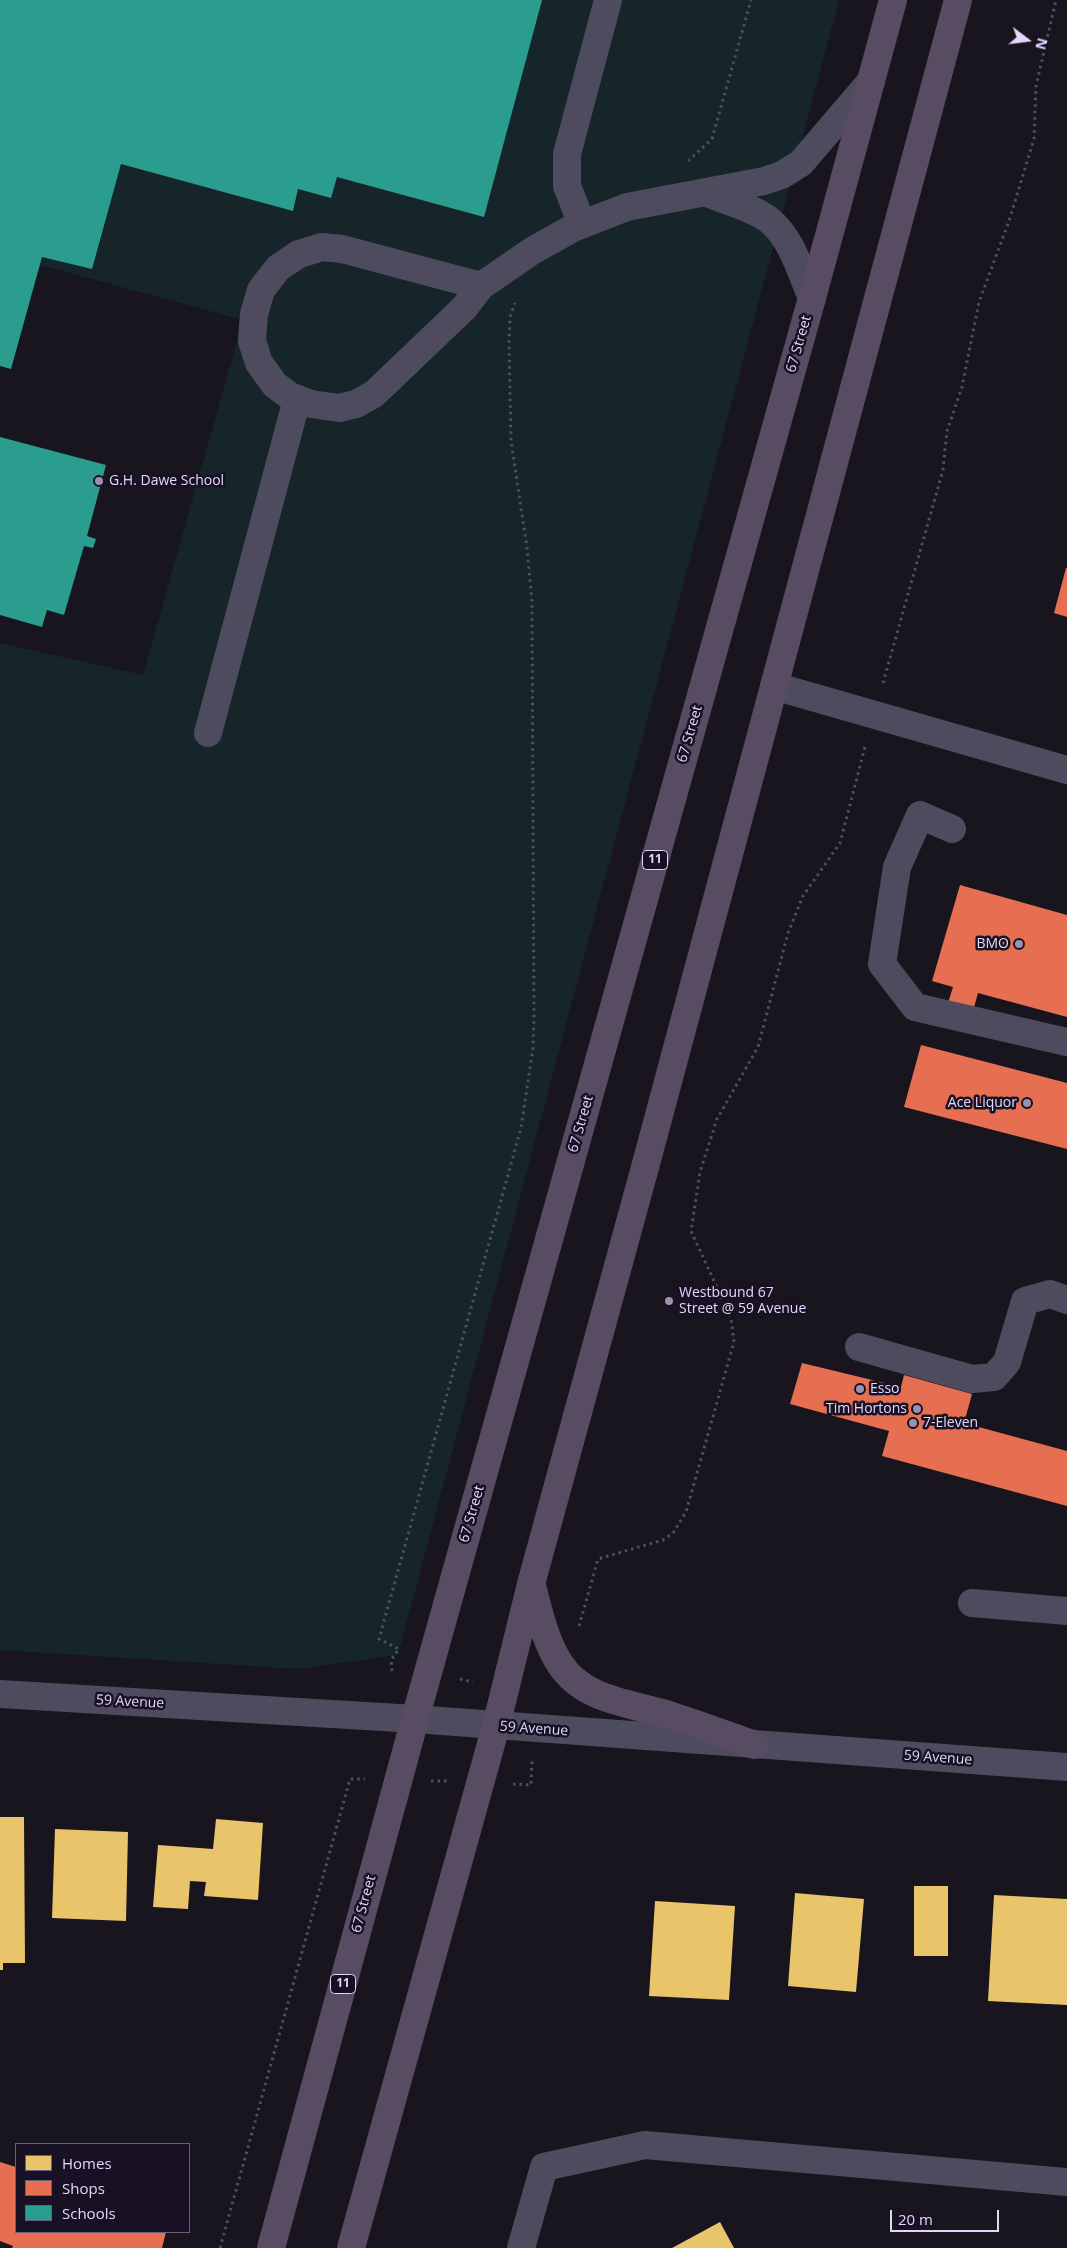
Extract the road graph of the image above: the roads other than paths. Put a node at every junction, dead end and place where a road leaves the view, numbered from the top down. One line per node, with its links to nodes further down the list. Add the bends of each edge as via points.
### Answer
1 (608, 0): 6 (street, via 566,154 567,186)
2 (892, 0): 4 (main road, 67 Street / 11)
3 (958, 0): 10 (main road)
4 (872, 81): 5 (street, via 801,163 764,181); 8 (main road, 67 Street / 11)
5 (705, 192): 6 (street, via 627,207); 8 (street, via 770,221 784,237)
6 (582, 224): 7 (street, via 532,251)
7 (481, 286): 9 (street, via 464,308 374,394 356,404 339,408); 9 (street, via 342,249 322,248 299,254 278,268 261,290 254,314 252,341 259,363 275,385)
8 (812, 298): 21 (main road, 67 Street / 11)
9 (297, 399): 11 (street)
10 (774, 686): 12 (street); 17 (main road)
11 (208, 733)
12 (1067, 770)
13 (952, 828): 14 (street, via 920,815 897,867 882,964 915,1007)
14 (1067, 1042)
15 (1067, 1300): 16 (street, via 1050,1294 1024,1301 1007,1362 994,1377 972,1378)
16 (859, 1347)
17 (531, 1584): 22 (main road); 23 (main road, via 554,1653 570,1676 593,1694)
18 (972, 1603): 19 (street)
19 (1067, 1612)
20 (0, 1694): 21 (street, 59 Avenue)
21 (414, 1719): 22 (street, 59 Avenue); 26 (main road, 67 Street / 11)
22 (496, 1726): 23 (street, 59 Avenue); 27 (main road)
23 (755, 1745): 24 (street, 59 Avenue)
24 (1067, 1767)
25 (1067, 2182): 28 (street, via 645,2145 544,2167)
26 (271, 2248)
27 (351, 2248)
28 (521, 2248)

